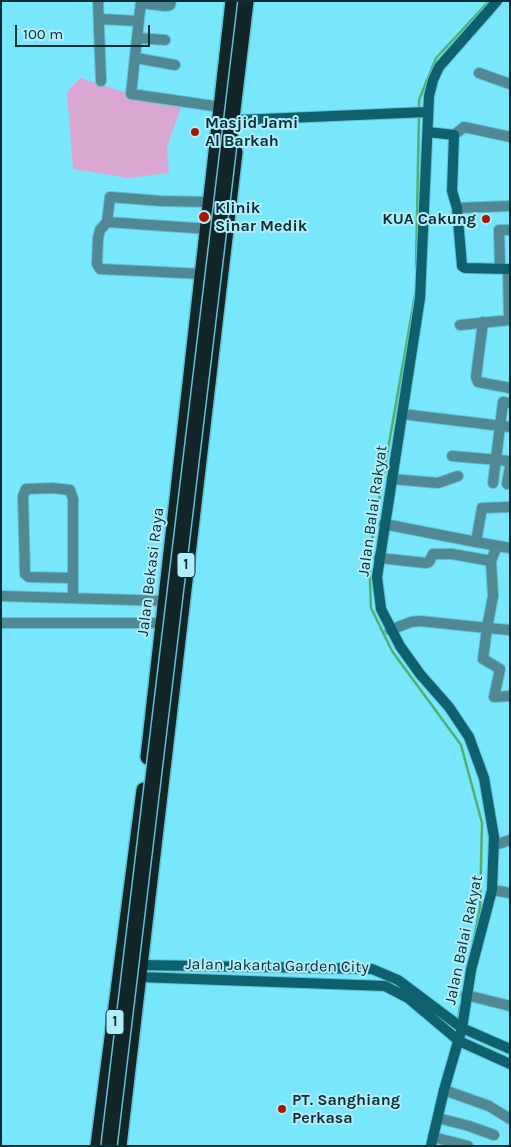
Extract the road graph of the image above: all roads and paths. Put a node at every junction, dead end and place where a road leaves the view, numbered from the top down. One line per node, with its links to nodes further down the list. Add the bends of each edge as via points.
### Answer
1 (98, 1): 8 (street)
2 (171, 1): 7 (street, via 165,6)
3 (233, 1): 17 (highway, Jalan Bekasi Raya / 1)
4 (246, 1): 95 (highway, bridge)
5 (252, 1): 19 (highway, Jalan Bekasi Raya / 1)
6 (497, 1): 18 (street, Jalan Balai Rakyat, via 439,67)
7 (141, 2): 9 (street)
8 (99, 19): 9 (street); 15 (street)
9 (140, 21): 10 (street)
10 (138, 38): 11 (street); 12 (street)
11 (165, 40)
12 (136, 58): 13 (street); 17 (street, via 131,95)
13 (175, 65)
14 (479, 73): 16 (street)
15 (101, 81)
16 (510, 84)
17 (221, 107): 23 (highway, Jalan Bekasi Raya / 1)
18 (422, 113): 19 (street); 20 (street, Jalan Balai Rakyat)
19 (239, 120): 24 (highway, Jalan Bekasi Raya / 1)
20 (428, 132): 21 (street); 40 (street, Jalan Balai Rakyat, via 420,298)
21 (454, 135): 22 (street, via 464,128); 27 (street, via 452,191)
22 (510, 137)
23 (214, 184): 24 (highway); 25 (highway, Jalan Bekasi Raya / 1)
24 (232, 186): 34 (highway, Jalan Bekasi Raya / 1)
25 (211, 202): 28 (street, via 111,196); 29 (highway, Jalan Bekasi Raya / 1)
26 (510, 206): 27 (street)
27 (456, 208): 31 (street, via 462,266)
28 (107, 222): 29 (street); 32 (street, via 100,230 97,264 100,269)
29 (209, 229): 32 (highway, Jalan Bekasi Raya / 1)
30 (510, 230): 31 (street, via 499,230)
31 (506, 268): 35 (street)
32 (204, 274): 33 (highway, Jalan Bekasi Raya / 1)
33 (199, 316): 34 (highway); 60 (highway, Jalan Bekasi Raya / 1)
34 (216, 318): 66 (highway, Jalan Bekasi Raya / 1)
35 (509, 320): 36 (street)
36 (483, 322): 37 (street); 38 (street, via 478,382)
37 (460, 325)
38 (510, 388)
39 (510, 403): 41 (street, via 503,402)
40 (402, 414): 41 (street); 47 (street, Jalan Balai Rakyat)
41 (505, 427): 43 (street)
42 (452, 456): 43 (street)
43 (497, 459): 44 (street); 48 (street)
44 (510, 461)
45 (510, 466): 49 (street)
46 (458, 476): 47 (street, via 438,483)
47 (392, 479): 51 (street, Jalan Balai Rakyat)
48 (493, 483)
49 (507, 484)
50 (510, 507): 52 (street, via 482,508)
51 (384, 524): 52 (street); 55 (street, Jalan Balai Rakyat)
52 (476, 542): 53 (street)
53 (497, 546): 54 (street); 56 (street)
54 (510, 548)
55 (379, 558): 56 (street, via 426,563 433,554 452,554); 64 (street, Jalan Balai Rakyat, via 378,599)
56 (491, 561): 62 (street, via 493,596)
57 (71, 578): 57 (street, via 73,499 70,490 26,489 23,496 25,574 29,577); 59 (street)
58 (1, 596): 59 (street)
59 (73, 598): 60 (street)
60 (166, 601): 63 (highway, Jalan Bekasi Raya / 1)
61 (1, 623): 63 (street)
62 (487, 628): 64 (street, via 411,622); 65 (street); 67 (street, via 483,659 500,669 494,697)
63 (162, 630): 66 (highway); 68 (highway, Jalan Bekasi Raya / 1)
64 (390, 630): 71 (street, Jalan Balai Rakyat, via 469,737 484,778)
65 (510, 630)
66 (177, 639): 69 (highway, Jalan Bekasi Raya / 1)
67 (510, 696)
68 (151, 727): 69 (highway); 74 (highway, Jalan Bekasi Raya / 1)
69 (167, 730): 75 (highway, Jalan Bekasi Raya / 1)
70 (510, 840): 71 (street)
71 (494, 845): 72 (street, Jalan Balai Rakyat)
72 (492, 890): 73 (street); 81 (street, Jalan Balai Rakyat)
73 (510, 893)
74 (130, 899): 75 (highway); 94 (highway, Jalan Bekasi Raya / 1)
75 (147, 904): 78 (highway, Jalan Bekasi Raya / 1)
76 (229, 967): 77 (street, Jalan Jakarta Garden City); 78 (street, Jalan Jakarta Garden City); 79 (street)
77 (327, 968): 80 (street); 83 (street, Jalan Jakarta Garden City, via 372,969 384,973)
78 (140, 971): 79 (street, Jalan Jakarta Garden City); 96 (highway, Jalan Bekasi Raya / 1)
79 (229, 981): 80 (street, Jalan Jakarta Garden City)
80 (327, 983): 84 (street, Jalan Jakarta Garden City, via 385,986 408,998)
81 (466, 995): 82 (street); 85 (street, Jalan Balai Rakyat)
82 (510, 1006)
83 (440, 1011): 84 (street); 85 (street, Jalan Jakarta Garden City)
84 (432, 1020): 86 (street, Jalan Jakarta Garden City)
85 (460, 1026): 86 (street, Jalan Balai Rakyat); 87 (street, Jalan Jakarta Garden City)
86 (457, 1040): 88 (street, Jalan Jakarta Garden City); 89 (street, Jalan Balai Rakyat)
87 (510, 1049)
88 (510, 1064)
89 (444, 1090): 90 (street, Jalan Balai Rakyat); 91 (street, via 489,1106)
90 (438, 1118): 92 (street); 93 (street, Jalan Balai Rakyat)
91 (510, 1120)
92 (494, 1135)
93 (432, 1141): 97 (street)
94 (98, 1146)
95 (109, 1146)
96 (119, 1146)
97 (468, 1146)

